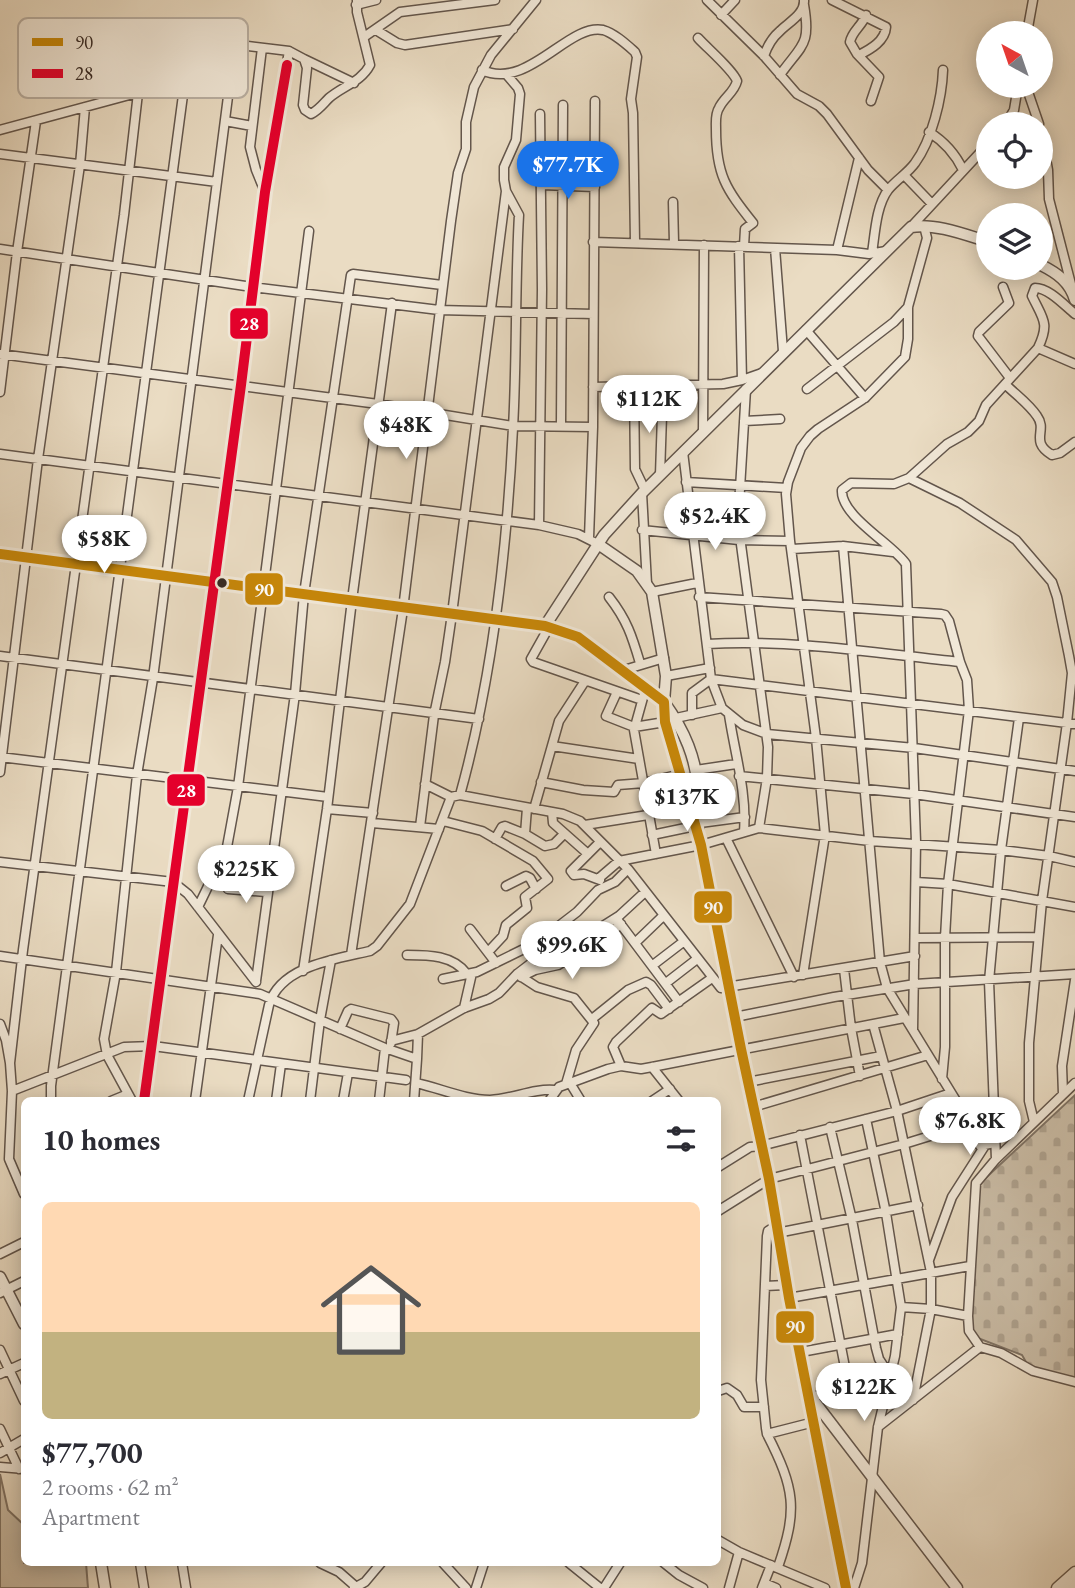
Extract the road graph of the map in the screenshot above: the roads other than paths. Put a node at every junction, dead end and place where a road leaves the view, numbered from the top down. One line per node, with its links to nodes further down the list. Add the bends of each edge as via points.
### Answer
1 (376, 0): 8 (street)
2 (495, 0): 14 (street, via 400,12)
3 (536, 0): 13 (street)
4 (707, 0): 10 (street)
5 (735, 0): 10 (street)
6 (832, 0): 11 (street)
7 (1033, 0): 12 (street)
8 (357, 3): 15 (street)
9 (804, 3): 21 (street); 26 (street, via 806,42)
10 (721, 15): 21 (street)
11 (866, 15): 20 (street, via 851,37); 20 (street, via 883,24 886,32)
12 (1029, 21)
13 (513, 29): 14 (street, via 405,45); 24 (street)
14 (376, 30): 15 (street)
15 (365, 37): 27 (street, via 370,65)
16 (698, 38): 69 (street, via 737,81 716,114 716,144 730,195 754,223 745,229)
17 (248, 46): 18 (street)
18 (262, 48): 19 (street); 39 (street)
19 (289, 51): 22 (street); 58 (street)
20 (859, 55): 33 (street, via 880,79)
21 (764, 56): 26 (street)
22 (304, 59): 27 (street); 27 (street, via 303,105 311,114)
23 (943, 70): 41 (street, via 941,99)
24 (482, 71): 25 (street); 81 (street, via 466,122 466,149 458,173)
25 (506, 74): 57 (street, via 520,94 516,140 504,167); 66 (street, via 593,31 603,30 635,52 631,105)
26 (780, 75): 45 (street, via 797,94 827,114)
27 (354, 83)
28 (119, 98): 35 (street)
29 (137, 98): 48 (street)
30 (182, 98): 50 (street)
31 (228, 98): 38 (street)
32 (595, 101): 54 (street)
33 (871, 101)
34 (563, 105): 53 (street)
35 (85, 107): 37 (street); 46 (street)
36 (540, 114): 52 (street)
37 (36, 121): 40 (street); 43 (street)
38 (225, 121): 39 (street); 51 (street)
39 (252, 126): 58 (street, via 252,158)
40 (0, 130)
41 (929, 132): 47 (street, via 954,153); 49 (street, via 918,160)
42 (0, 153): 43 (street)
43 (31, 157): 46 (street); 74 (street)
44 (976, 157): 47 (street)
45 (859, 159): 56 (street); 72 (street)
46 (80, 165): 48 (street); 76 (street)
47 (963, 170): 60 (street)
48 (129, 172): 50 (street); 77 (street)
49 (905, 176): 56 (street); 60 (street)
50 (172, 177): 51 (street); 79 (street)
51 (218, 182): 80 (street)
52 (542, 185): 53 (street); 92 (street)
53 (561, 186): 54 (street); 93 (street)
54 (595, 187): 65 (street)
55 (1048, 189): 84 (street)
56 (888, 190): 75 (street)
57 (506, 191): 91 (street); 94 (street, via 519,215)
58 (265, 192): 82 (street)
59 (673, 202): 67 (street)
60 (932, 204): 62 (street)
61 (924, 226): 62 (street); 64 (street); 89 (street, via 927,238)
62 (911, 227): 73 (street)
63 (309, 231): 85 (street)
64 (976, 238)
65 (593, 242): 66 (street); 95 (street)
66 (635, 242): 67 (street)
67 (674, 243): 68 (street)
68 (704, 245): 69 (street); 108 (street)
69 (741, 246): 70 (street); 109 (street)
70 (775, 248): 72 (street); 99 (street)
71 (0, 249): 74 (street)
72 (837, 250): 75 (street)
73 (886, 251): 75 (street); 97 (street)
74 (17, 252): 76 (street); 100 (street)
75 (872, 253)
76 (67, 260): 77 (street); 101 (street)
77 (116, 267): 79 (street); 104 (street)
78 (1053, 272): 84 (street)
79 (160, 273): 80 (street); 105 (street)
80 (204, 278): 82 (street); 106 (street)
81 (442, 285): 86 (street, via 353,274); 90 (street)
82 (252, 287): 85 (street); 110 (street)
83 (1003, 287): 107 (street, via 1009,303 978,336)
84 (1072, 288): 87 (street)
85 (301, 293): 86 (street); 116 (street)
86 (347, 297): 88 (street); 117 (street)
87 (1075, 300)
88 (392, 303): 90 (street); 119 (street)
89 (908, 307): 103 (street); 118 (street, via 905,357)
90 (439, 310): 91 (street); 120 (street)
91 (490, 312): 94 (street); 122 (street)
92 (542, 312): 93 (street); 94 (street); 124 (street)
93 (562, 312): 95 (street); 125 (street)
94 (516, 313): 126 (street)
95 (593, 314): 113 (street)
96 (1075, 314): 98 (street, via 1035,288 1032,296 1046,326)
97 (806, 330): 99 (street); 103 (street)
98 (1038, 348): 102 (street); 107 (street)
99 (783, 351): 109 (street)
100 (2, 354): 101 (street); 115 (street)
101 (53, 362): 104 (street); 132 (street)
102 (1075, 364)
103 (838, 366): 114 (street); 118 (street)
104 (102, 367): 105 (street); 133 (street)
105 (146, 373): 106 (street); 134 (street)
106 (193, 379): 110 (street); 136 (street)
107 (1008, 381): 129 (street, via 1037,415 1043,449 1052,455); 137 (street, via 968,432)
108 (704, 384): 109 (street); 111 (street); 128 (street)
109 (744, 384): 123 (street); 128 (street)
110 (241, 385): 116 (street); 139 (street)
111 (663, 385): 112 (street); 135 (street)
112 (634, 386): 113 (street); 143 (street, via 634,461)
113 (593, 387): 127 (street)
114 (807, 388)
115 (0, 392)
116 (289, 392): 117 (street); 142 (street)
117 (334, 398): 119 (street); 144 (street)
118 (865, 398): 141 (street, via 810,436 796,458)
119 (378, 404): 120 (street); 145 (street)
120 (427, 412): 122 (street); 146 (street)
121 (780, 419): 123 (street)
122 (475, 420): 126 (street); 147 (street)
123 (744, 421): 140 (street)
124 (540, 425): 125 (street); 126 (street); 149 (street)
125 (561, 425): 127 (street)
126 (513, 426): 148 (street)
127 (593, 427): 153 (street)
128 (703, 433): 130 (street)
129 (1075, 442)
130 (683, 452): 135 (street); 138 (street)
131 (0, 454): 132 (street)
132 (38, 459): 133 (street); 158 (street)
133 (90, 466): 134 (street); 159 (street)
134 (134, 471): 136 (street); 160 (street)
135 (660, 474): 143 (street)
136 (180, 478): 139 (street); 161 (street)
137 (909, 478): 156 (street, via 894,484 851,483 842,490 859,520); 218 (street, via 960,503 1016,540 1052,582 1072,673)
138 (686, 482): 140 (street); 151 (street)
139 (227, 484): 142 (street); 163 (street)
140 (740, 484): 141 (street); 152 (street)
141 (787, 488): 154 (street)
142 (276, 491): 144 (street); 165 (street)
143 (643, 492): 150 (street); 153 (street)
144 (320, 496): 145 (street); 166 (street)
145 (365, 503): 146 (street); 170 (street)
146 (415, 510): 147 (street); 173 (street)
147 (463, 516): 148 (street); 175 (street)
148 (507, 520): 149 (street); 176 (street)
149 (538, 525): 153 (street)
150 (642, 530): 151 (street); 164 (street)
151 (694, 536): 152 (street); 162 (street)
152 (739, 540): 154 (street); 169 (street)
153 (594, 541): 164 (street, via 637,571); 177 (street)
154 (791, 545): 155 (street); 171 (street)
155 (843, 546): 156 (street); 172 (street)
156 (893, 552): 174 (street, via 906,564)
157 (0, 554): 158 (street)
158 (27, 558): 159 (street); 184 (street)
159 (76, 565): 160 (street); 188 (street)
160 (119, 571): 161 (street); 190 (street)
161 (165, 577): 163 (street); 193 (street)
162 (698, 583): 164 (street); 168 (street)
163 (214, 584): 165 (street); 196 (street)
164 (649, 588): 185 (street)
165 (262, 590): 166 (street); 199 (street)
166 (304, 594): 170 (street); 202 (street)
167 (609, 597): 187 (street, via 624,616)
168 (699, 597): 169 (street); 179 (street)
169 (747, 599): 171 (street); 178 (street)
170 (352, 600): 173 (street); 204 (street)
171 (797, 602): 172 (street); 180 (street)
172 (849, 606): 174 (street); 181 (street)
173 (403, 609): 175 (street); 208 (street)
174 (907, 611): 183 (street); 186 (street, via 945,615)
175 (452, 614): 176 (street); 211 (street)
176 (494, 621): 177 (street); 216 (street)
177 (547, 627): 191 (street, via 578,637); 195 (street, via 532,660)
178 (753, 641): 179 (street); 180 (street); 197 (street)
179 (706, 644): 189 (street)
180 (802, 644): 181 (street); 200 (street)
181 (853, 650): 183 (street); 203 (street)
182 (0, 656): 184 (street)
183 (908, 657): 186 (street); 207 (street)
184 (15, 658): 188 (street); 226 (street)
185 (664, 658): 187 (street); 192 (street)
186 (960, 662): 210 (street, via 967,680)
187 (640, 663): 191 (street)
188 (63, 664): 190 (street); 228 (street)
189 (710, 668): 192 (street); 194 (street)
190 (107, 670): 193 (street); 231 (street)
191 (624, 670): 198 (street)
192 (667, 676): 206 (street)
193 (153, 678): 196 (street); 237 (street)
194 (711, 679): 197 (street); 209 (street); 212 (street, via 692,693)
195 (586, 681): 201 (street); 223 (street, via 559,721)
196 (200, 683): 199 (street); 240 (street)
197 (760, 686): 200 (street); 220 (street)
198 (646, 687): 205 (street); 206 (street)
199 (250, 688): 202 (street); 245 (street)
200 (809, 691): 203 (street); 221 (street)
201 (617, 692): 205 (street); 219 (street, via 605,715)
202 (295, 694): 204 (street); 247 (street)
203 (857, 696): 207 (street); 222 (street)
204 (340, 700): 208 (street); 250 (street)
205 (642, 700): 219 (street)
206 (664, 702): 214 (street); 217 (street)
207 (912, 703): 210 (street); 224 (street)
208 (387, 706): 211 (street); 261 (street)
209 (722, 708): 212 (street); 213 (street)
210 (969, 710): 215 (street); 225 (street)
211 (434, 715): 216 (street); 243 (street)
212 (691, 715): 214 (street)
213 (729, 715): 220 (street); 230 (street)
214 (676, 718): 232 (street)
215 (1019, 718): 218 (street); 229 (street)
216 (479, 719): 249 (street)
217 (665, 722): 219 (street); 236 (street)
218 (1071, 723): 233 (street)
219 (634, 727): 227 (street)
220 (767, 734): 221 (street); 239 (street)
221 (816, 738): 222 (street); 244 (street)
222 (862, 742): 224 (street); 246 (street)
223 (552, 747): 227 (street); 241 (street)
224 (914, 748): 225 (street); 248 (street)
225 (962, 756): 229 (street); 252 (street)
226 (1, 758): 228 (street); 235 (street)
227 (639, 760): 242 (street)
228 (48, 763): 231 (street); 288 (street)
229 (1013, 763): 233 (street); 253 (street)
230 (736, 764): 232 (street); 238 (street)
231 (93, 770): 237 (street); 290 (street)
232 (696, 770): 265 (street)
233 (1060, 770): 234 (street); 258 (street)
234 (1075, 771)
235 (0, 772)
236 (681, 774): 242 (street); 265 (street)
237 (137, 775): 240 (street); 291 (street)
238 (739, 776): 239 (street); 259 (street)
239 (767, 778): 244 (street); 266 (street)
240 (187, 781): 245 (street); 293 (street)
241 (541, 782): 242 (street, via 603,792 616,791 622,783); 254 (street)
242 (644, 783): 257 (street)
243 (425, 784): 251 (street); 264 (street)
244 (821, 784): 246 (street); 271 (street)
245 (238, 787): 247 (street); 304 (street, via 227,847)
246 (867, 790): 248 (street); 274 (street)
247 (282, 792): 250 (street); 300 (street)
248 (914, 794): 252 (street); 276 (street)
249 (460, 795): 251 (street); 254 (street)
250 (328, 797): 255 (street)
251 (451, 797): 262 (street)
252 (959, 800): 253 (street); 279 (street)
253 (1006, 807): 258 (street); 280 (street)
254 (531, 808): 256 (street); 268 (street)
255 (327, 809): 261 (street); 332 (street)
256 (552, 812): 263 (street); 269 (street, via 553,823)
257 (648, 815): 263 (street); 270 (street)
258 (1054, 815): 260 (street); 283 (street)
259 (745, 817): 265 (street); 267 (street)
260 (1075, 817)
261 (373, 818): 264 (street); 320 (street)
262 (441, 825): 264 (street); 273 (street, via 477,829); 320 (street, via 406,910 374,948)
263 (585, 825): 275 (street)
264 (420, 827)
265 (697, 827): 270 (street); 278 (street)
266 (759, 828): 267 (street); 271 (street)
267 (744, 832): 272 (street)
268 (525, 834): 273 (street, via 503,826); 277 (street)
269 (564, 834): 277 (street, via 552,845); 281 (street)
270 (652, 835): 282 (street)
271 (825, 835): 274 (street); 337 (street)
272 (726, 838): 278 (street); 337 (street)
273 (495, 839): 284 (street)
274 (870, 841): 276 (street); 328 (street)
275 (600, 842): 281 (street); 285 (street)
276 (916, 842): 279 (street); 294 (street)
277 (539, 843): 284 (street)
278 (701, 845): 282 (street); 349 (street)
279 (954, 845): 280 (street); 295 (street)
280 (1001, 850): 283 (street); 302 (street)
281 (588, 854): 292 (street, via 572,872)
282 (656, 854): 285 (street)
283 (1049, 856): 287 (street); 303 (street)
284 (533, 861): 299 (street, via 548,879)
285 (620, 861): 289 (street); 292 (street)
286 (0, 862): 288 (street)
287 (1075, 862)
288 (35, 866): 290 (street); 324 (street)
289 (628, 869): 297 (street); 301 (street)
290 (80, 870): 291 (street); 329 (street)
291 (126, 876): 293 (street); 333 (street)
292 (598, 879): 297 (street)
293 (173, 882): 304 (street); 340 (street)
294 (916, 882): 295 (street); 313 (street)
295 (948, 884): 302 (street); 314 (street)
296 (506, 886): 299 (street, via 526,876)
297 (605, 886): 315 (street)
298 (228, 889): 300 (street)
299 (536, 890): 318 (street, via 525,897 527,908 506,925 503,936)
300 (266, 892): 343 (street)
301 (645, 892): 306 (street); 307 (street)
302 (997, 892): 303 (street); 311 (street)
303 (1042, 901): 305 (street); 312 (street)
304 (198, 907): 309 (street)
305 (1075, 907)
306 (663, 916): 316 (street); 317 (street)
307 (618, 921): 310 (street); 316 (street)
308 (470, 929): 318 (street)
309 (218, 935): 343 (street); 348 (street)
310 (595, 936): 319 (street, via 576,929); 336 (street, via 558,965)
311 (993, 936): 312 (street); 314 (street); 344 (street)
312 (1038, 937): 338 (street)
313 (916, 938): 314 (street); 323 (street)
314 (944, 938): 345 (street)
315 (538, 942): 319 (street); 327 (street)
316 (636, 942): 330 (street)
317 (683, 942): 326 (street); 330 (street)
318 (489, 951): 327 (street)
319 (545, 952): 336 (street)
320 (351, 955): 325 (street)
321 (407, 955): 334 (street, via 448,960)
322 (0, 956): 324 (street)
323 (915, 956): 328 (street); 347 (street)
324 (23, 959): 329 (street); 378 (street)
325 (331, 960): 332 (street); 361 (street)
326 (697, 960): 339 (street); 346 (street)
327 (496, 962): 334 (street)
328 (880, 962): 331 (street); 350 (street)
329 (68, 965): 333 (street); 385 (street)
330 (653, 965): 346 (street)
331 (844, 969): 337 (street); 353 (street)
332 (303, 971): 354 (street, via 283,983)
333 (116, 972): 340 (street); 372 (street, via 104,1040)
334 (470, 974): 341 (street); 356 (street)
335 (1075, 974): 338 (street)
336 (519, 975): 356 (street, via 493,997); 360 (street, via 545,990 571,996)
337 (799, 976): 349 (street)
338 (1036, 976): 344 (street); 418 (street, via 1027,1072)
339 (712, 978): 349 (street, via 721,988); 355 (street)
340 (160, 979): 348 (street); 368 (street)
341 (443, 979)
342 (1075, 980): 398 (street, via 1062,1066)
343 (256, 981): 352 (street)
344 (989, 981): 345 (street); 422 (street)
345 (944, 982): 347 (street); 388 (street)
346 (666, 984): 351 (street); 355 (street)
347 (915, 984): 350 (street); 366 (street)
348 (210, 986): 352 (street); 371 (street)
349 (729, 986): 358 (street)
350 (887, 988): 353 (street); 359 (street)
351 (657, 992): 357 (street); 360 (street, via 649,983 638,985)
352 (260, 994): 354 (street)
353 (847, 995): 358 (street); 364 (street)
354 (271, 998): 361 (street); 376 (street)
355 (679, 1002): 357 (street)
356 (464, 1008): 367 (street)
357 (669, 1009): 380 (street, via 659,1015 652,1008 616,1042 613,1047)
358 (735, 1017): 370 (street)
359 (904, 1018): 363 (street); 366 (street)
360 (592, 1019): 393 (street, via 593,1026 576,1051)
361 (320, 1020): 365 (street); 381 (street)
362 (0, 1024): 378 (street)
363 (873, 1024): 364 (street); 374 (street)
364 (851, 1028): 370 (street); 377 (street)
365 (340, 1029): 369 (street); 369 (street, via 351,1009 391,1019)
366 (913, 1030): 373 (street)
367 (418, 1034): 369 (street); 375 (street)
368 (153, 1046): 371 (street); 372 (street, via 124,1047); 401 (street)
369 (389, 1046): 375 (street); 387 (street)
370 (741, 1049): 382 (street); 390 (street)
371 (201, 1053): 376 (street); 402 (street)
372 (107, 1055): 385 (street); 400 (street)
373 (928, 1055): 383 (street); 388 (street)
374 (881, 1056): 377 (street); 383 (street)
375 (417, 1059): 391 (street)
376 (256, 1060): 379 (street); 403 (street)
377 (857, 1061): 386 (street); 390 (street)
378 (10, 1063): 396 (street)
379 (281, 1064): 381 (street); 404 (street)
380 (621, 1066): 382 (street); 393 (street)
381 (314, 1067): 384 (street); 405 (street)
382 (652, 1067): 394 (street)
383 (885, 1068): 386 (street); 416 (street)
384 (348, 1073): 387 (street); 406 (street)
385 (52, 1074): 396 (street); 399 (street)
386 (860, 1076): 415 (street)
387 (383, 1077): 389 (street); 407 (street)
388 (942, 1079): 397 (street)
389 (406, 1080)
390 (748, 1082): 415 (street)
391 (416, 1083): 408 (street); 409 (street)
392 (1075, 1083): 398 (street)
393 (568, 1084): 395 (street); 412 (street)
394 (670, 1088): 413 (street); 414 (street)
395 (555, 1090): 410 (street); 411 (street)
396 (12, 1091): 427 (street)
397 (951, 1093): 416 (street); 419 (street)
398 (1063, 1094): 418 (street)
399 (51, 1097)
400 (130, 1097)
401 (145, 1097)
402 (196, 1097)
403 (249, 1097)
404 (277, 1097)
405 (310, 1097)
406 (344, 1097)
407 (380, 1097)
408 (414, 1097)
409 (475, 1097)
410 (522, 1097)
411 (551, 1097)
412 (577, 1097)
413 (658, 1097)
414 (676, 1097)
415 (753, 1107): 424 (street)
416 (897, 1111): 417 (street); 423 (street)
417 (866, 1119): 420 (street); 426 (street)
418 (1034, 1122): 428 (street)
419 (969, 1124): 423 (street); 425 (street)
420 (830, 1127): 421 (street); 429 (street)
421 (800, 1135): 424 (street); 431 (street)
422 (994, 1143): 425 (street); 428 (street)
423 (904, 1144): 426 (street); 434 (street)
424 (761, 1146): 430 (street, via 750,1147); 432 (street)
425 (984, 1147): 443 (street, via 952,1197)
426 (873, 1152): 429 (street); 436 (street)
427 (4, 1157): 433 (street)
428 (996, 1159): 442 (street, via 976,1182)
429 (839, 1161): 431 (street); 437 (street)
430 (721, 1165)
431 (807, 1169): 432 (street); 438 (street)
432 (769, 1179): 435 (street); 439 (street)
433 (21, 1188)
434 (918, 1205): 436 (street); 443 (street)
435 (721, 1210)
436 (886, 1213): 437 (street); 445 (street)
437 (852, 1220): 438 (street); 447 (street)
438 (818, 1226): 439 (street); 450 (street)
439 (777, 1229): 448 (street); 449 (street, via 767,1233)
440 (21, 1244): 441 (street)
441 (0, 1254)
442 (970, 1266): 443 (street); 455 (street)
443 (930, 1268): 445 (street); 454 (street)
444 (0, 1277): 451 (street)
445 (896, 1278): 447 (street); 453 (street)
446 (21, 1283): 451 (street)
447 (863, 1284): 450 (street); 458 (street)
448 (786, 1285): 449 (street); 452 (street)
449 (765, 1286): 474 (street)
450 (831, 1291): 452 (street); 459 (street)
451 (3, 1292): 456 (street)
452 (789, 1298): 462 (street)
453 (901, 1307): 454 (street); 457 (street)
454 (931, 1309): 455 (street); 473 (street)
455 (968, 1316): 460 (street, via 969,1331)
456 (21, 1317)
457 (898, 1334): 458 (street); 466 (street)
458 (876, 1338): 459 (street); 466 (street, via 879,1359)
459 (840, 1345): 462 (street); 469 (street)
460 (980, 1348): 467 (street, via 1001,1353 1033,1371); 473 (street)
461 (0, 1350): 464 (street)
462 (801, 1352): 472 (street)
463 (21, 1364): 464 (street)
464 (9, 1370): 465 (street); 471 (street)
465 (0, 1374)
466 (890, 1376): 468 (street)
467 (1075, 1382)
468 (886, 1387): 469 (street); 476 (street)
469 (849, 1388): 472 (street)
470 (721, 1390): 474 (street, via 733,1391 744,1407)
471 (21, 1395)
472 (810, 1395): 475 (street); 485 (street)
473 (913, 1400): 476 (street)
474 (764, 1407): 478 (street)
475 (814, 1422): 478 (street); 514 (street)
476 (878, 1427): 485 (street)
477 (0, 1429): 480 (street)
478 (767, 1434): 497 (street, via 781,1462 791,1500 791,1524)
479 (21, 1441): 480 (street)
480 (9, 1447): 481 (street); 483 (street)
481 (0, 1453)
482 (0, 1467): 484 (street)
483 (21, 1467)
484 (21, 1469)
485 (872, 1479): 515 (street, via 862,1563); 516 (street)
486 (721, 1542): 487 (street)
487 (739, 1552): 497 (street); 511 (street)
488 (101, 1566): 504 (street)
489 (140, 1566): 505 (street)
490 (182, 1566): 506 (street)
491 (326, 1566): 503 (street)
492 (446, 1566): 507 (street)
493 (483, 1566): 508 (street)
494 (573, 1566): 509 (street)
495 (618, 1566): 509 (street)
496 (668, 1566): 501 (street)
497 (775, 1566): 502 (street); 513 (street)
498 (373, 1567): 503 (street, via 365,1582)
499 (1075, 1572): 517 (street)
500 (1075, 1583): 518 (street)
501 (691, 1586): 510 (street)
502 (763, 1586): 512 (street)
503 (354, 1587)
504 (105, 1588)
505 (144, 1588)
506 (186, 1588)
507 (466, 1588)
508 (476, 1588)
509 (602, 1588)
510 (703, 1588)
511 (729, 1588)
512 (776, 1588)
513 (825, 1588)
514 (846, 1588)
515 (854, 1588)
516 (957, 1588)
517 (1056, 1588)
518 (1069, 1588)

